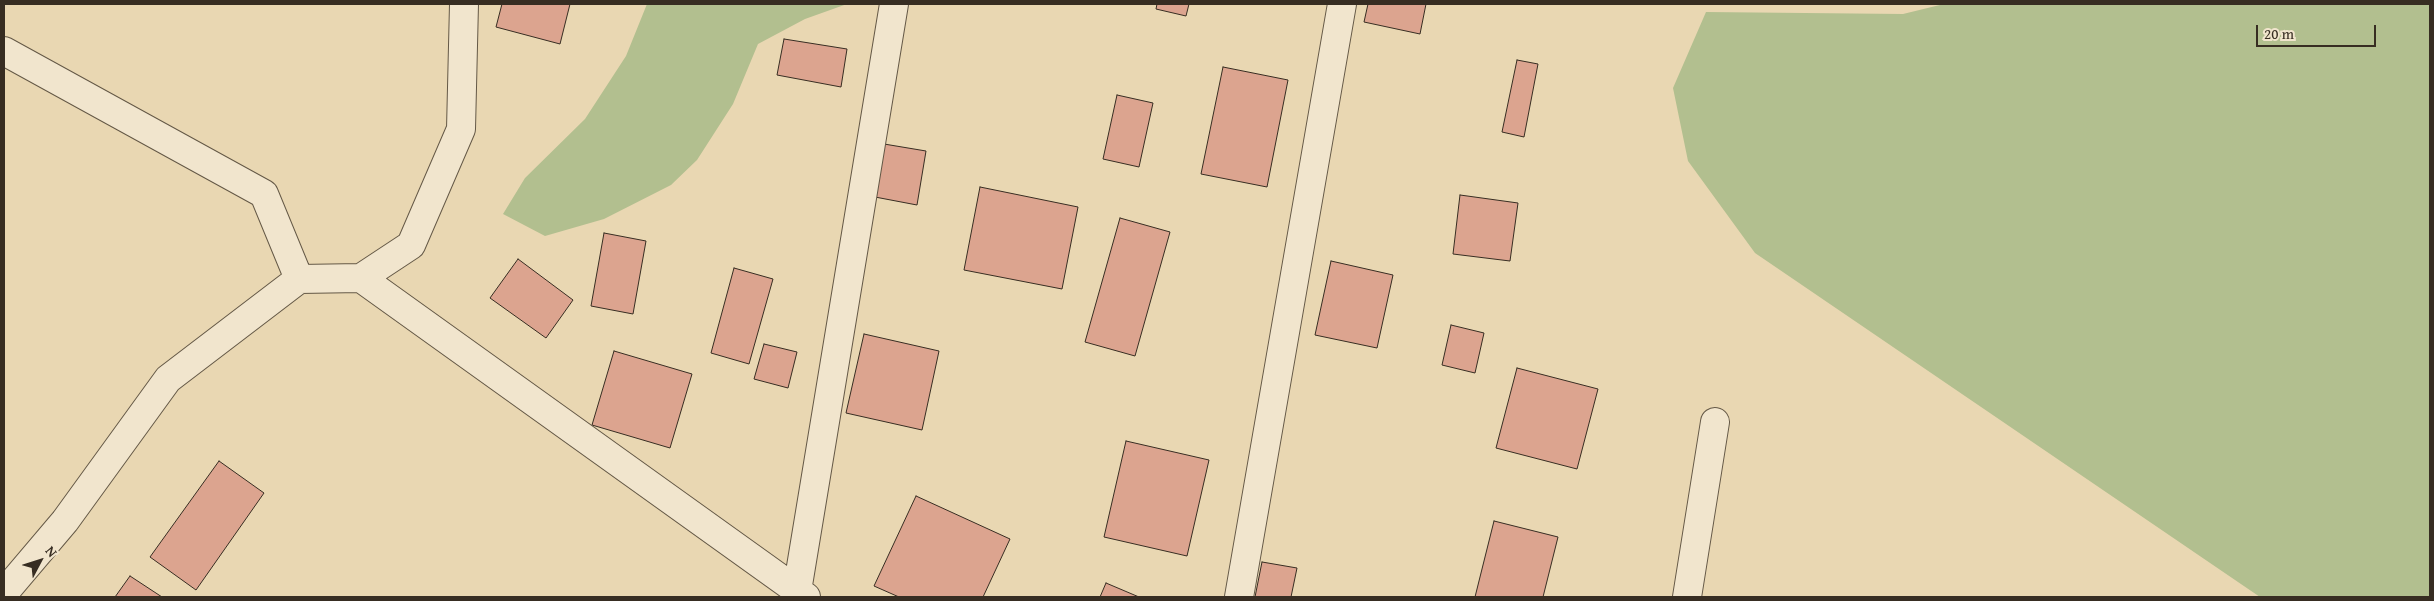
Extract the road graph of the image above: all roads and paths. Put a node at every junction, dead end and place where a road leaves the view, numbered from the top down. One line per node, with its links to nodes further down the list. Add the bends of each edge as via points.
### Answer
1 (464, 4): 5 (street, via 461,129 411,245)
2 (894, 4): 9 (street)
3 (1342, 4): 10 (street)
4 (4, 51): 6 (street, via 264,194)
5 (360, 278): 6 (street); 9 (street)
6 (299, 279): 8 (street, via 168,380 65,521)
7 (1715, 422): 11 (street)
8 (4, 593)
9 (801, 594)
10 (1239, 597)
11 (1687, 597)

